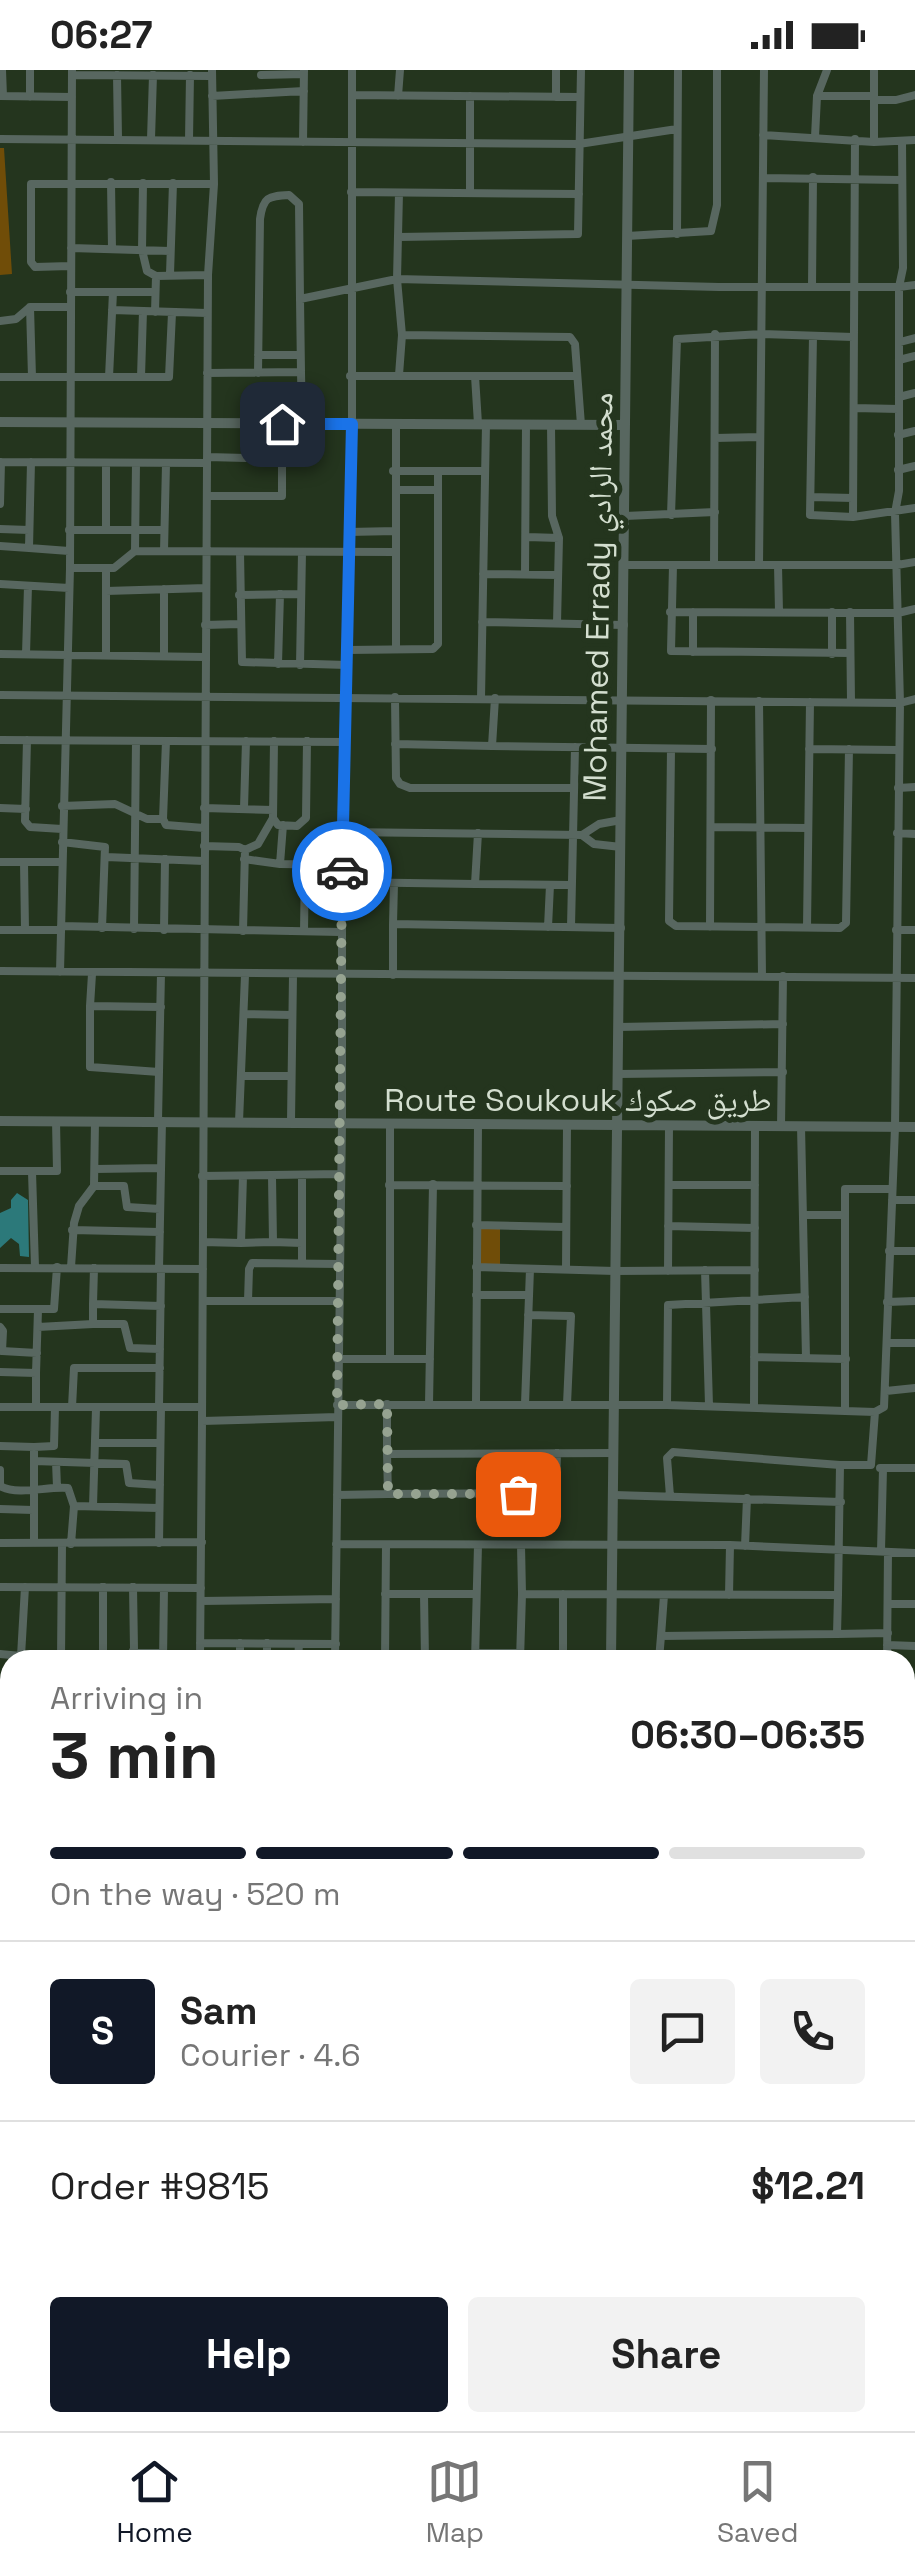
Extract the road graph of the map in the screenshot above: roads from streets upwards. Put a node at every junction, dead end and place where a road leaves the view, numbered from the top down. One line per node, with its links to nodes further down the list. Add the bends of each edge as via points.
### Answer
1 (2, 70): 23 (street)
2 (30, 70): 24 (street)
3 (352, 70): 26 (street)
4 (400, 70): 27 (street)
5 (556, 70): 31 (street)
6 (582, 70): 32 (street)
7 (629, 70): 36 (street, Mohamed Errady محمد الرادي)
8 (678, 70): 34 (street)
9 (717, 70): 66 (street, via 714,227)
10 (764, 70): 35 (street)
11 (827, 70): 29 (street)
12 (874, 70): 33 (street)
13 (72, 72): 19 (street); 30 (street)
14 (261, 72): 15 (street); 21 (street)
15 (304, 72): 20 (street)
16 (212, 73): 18 (street); 25 (street)
17 (152, 75): 18 (street); 19 (street); 42 (street)
18 (190, 75): 43 (street)
19 (116, 76): 38 (street)
20 (304, 91): 21 (street); 47 (street)
21 (260, 92): 25 (street)
22 (915, 95): 33 (street)
23 (1, 96): 24 (street)
24 (30, 96): 30 (street)
25 (212, 96): 44 (street)
26 (352, 96): 27 (street); 49 (street)
27 (398, 96): 28 (street)
28 (470, 96): 31 (street); 50 (street)
29 (817, 96): 33 (street); 37 (street)
30 (72, 97): 41 (street)
31 (556, 97): 32 (street)
32 (579, 97): 51 (street)
33 (874, 98): 48 (street)
34 (677, 130): 36 (street); 66 (street)
35 (763, 135): 37 (street); 52 (street)
36 (628, 136): 51 (street); 67 (street, Mohamed Errady محمد الرادي)
37 (815, 137): 39 (street)
38 (118, 138): 41 (street); 42 (street)
39 (855, 138): 48 (street); 54 (street)
40 (0, 139): 41 (street)
41 (72, 139): 55 (street)
42 (151, 139): 43 (street)
43 (189, 140): 44 (street)
44 (213, 140): 47 (street); 61 (street)
45 (915, 140): 46 (street)
46 (902, 141): 48 (street); 60 (street)
47 (303, 142): 49 (street)
48 (874, 142)
49 (352, 143): 50 (street); 62 (street)
50 (470, 144): 51 (street); 64 (street)
51 (579, 144): 65 (street)
52 (763, 178): 53 (street); 80 (street)
53 (813, 178): 54 (street); 81 (street)
54 (854, 180): 60 (street); 82 (street)
55 (71, 182): 56 (street); 69 (street); 73 (street, via 31,186 31,262)
56 (111, 182): 58 (street); 70 (street)
57 (915, 182): 60 (street)
58 (143, 183): 59 (street); 71 (street)
59 (173, 183): 61 (street); 72 (street)
60 (901, 183): 83 (street)
61 (214, 184): 75 (street)
62 (351, 192): 63 (street); 84 (street)
63 (400, 192): 64 (street); 68 (street)
64 (470, 193): 65 (street)
65 (579, 194): 68 (street, via 578,234)
66 (677, 234): 67 (street)
67 (627, 236): 78 (street, Mohamed Errady محمد الرادي)
68 (398, 237): 77 (street)
69 (70, 248): 70 (street); 73 (street)
70 (112, 250): 71 (street)
71 (142, 250): 72 (street); 76 (street, via 147,271)
72 (170, 250): 74 (street)
73 (70, 266): 85 (street)
74 (170, 274): 75 (street); 76 (street)
75 (208, 275): 95 (street)
76 (156, 276): 87 (street)
77 (397, 279): 78 (street); 84 (street); 99 (street)
78 (626, 283): 80 (street); 135 (street, Mohamed Errady محمد الرادي)
79 (915, 284): 83 (street)
80 (762, 286): 81 (street); 98 (street)
81 (812, 286): 82 (street)
82 (854, 286): 83 (street); 101 (street)
83 (899, 287): 103 (street)
84 (350, 290): 88 (street); 113 (street)
85 (70, 292): 86 (street); 90 (street)
86 (113, 292): 87 (street); 91 (street)
87 (154, 292): 93 (street)
88 (300, 299): 104 (street, via 299,204 293,196 270,196 260,219); 105 (street)
89 (30, 308): 90 (street); 96 (street); 117 (street)
90 (70, 308): 112 (street)
91 (112, 310): 92 (street); 118 (street)
92 (143, 312): 93 (street); 119 (street)
93 (155, 312): 94 (street)
94 (172, 313): 95 (street); 119 (street, via 169,377)
95 (208, 313): 110 (street)
96 (0, 321)
97 (715, 334): 98 (street); 139 (street); 162 (street, via 675,342)
98 (762, 334): 100 (street); 138 (street)
99 (402, 335): 111 (street); 115 (street, via 570,337)
100 (813, 336): 101 (street); 156 (street)
101 (854, 336): 122 (street)
102 (915, 338): 103 (street)
103 (900, 342): 107 (street)
104 (258, 354): 105 (street); 108 (street)
105 (300, 354): 109 (street)
106 (915, 356): 107 (street)
107 (900, 360): 121 (street)
108 (258, 372): 109 (street); 110 (street)
109 (300, 372): 128 (street)
110 (207, 373): 126 (street)
111 (400, 375): 113 (street); 114 (street)
112 (69, 376): 117 (street); 118 (street); 125 (street)
113 (350, 376): 129 (street)
114 (476, 376): 115 (street); 131 (street)
115 (577, 376): 134 (street)
116 (0, 377): 117 (street)
117 (32, 377)
118 (110, 377): 119 (street)
119 (141, 377)
120 (915, 393): 121 (street)
121 (899, 397): 123 (street)
122 (854, 408): 123 (street); 157 (street)
123 (899, 409): 137 (street)
124 (0, 422): 125 (street)
125 (69, 422): 126 (street); 146 (street)
126 (207, 423): 127 (street); 141 (street)
127 (282, 424): 128 (street); 140 (street)
128 (302, 424): 129 (street)
129 (352, 424): 130 (street); 172 (street)
130 (396, 424): 131 (street); 150 (street)
131 (482, 424): 132 (street); 152 (street)
132 (526, 424): 133 (street); 173 (street)
133 (551, 424): 134 (street); 174 (street, via 552,516)
134 (581, 425): 135 (street)
135 (625, 425): 163 (street, Mohamed Errady محمد الرادي)
136 (915, 431): 137 (street)
137 (898, 436): 149 (street)
138 (760, 437): 139 (street); 189 (street)
139 (715, 438): 160 (street)
140 (282, 459): 141 (street); 155 (street, via 282,496)
141 (207, 460): 147 (street); 155 (street)
142 (0, 462): 143 (street); 158 (street)
143 (31, 462): 146 (street); 167 (street)
144 (106, 463): 145 (street); 146 (street); 165 (street)
145 (136, 463): 147 (street); 169 (street)
146 (68, 464): 168 (street)
147 (166, 464): 170 (street)
148 (915, 466): 149 (street)
149 (898, 470): 161 (street)
150 (394, 471): 151 (street); 153 (street)
151 (438, 472): 152 (street); 154 (street)
152 (485, 472): 194 (street)
153 (396, 490): 154 (street); 171 (street)
154 (438, 490): 219 (street, via 438,644)
155 (207, 496): 180 (street)
156 (811, 497): 157 (street); 164 (street, via 810,515)
157 (853, 498): 164 (street)
158 (0, 504)
159 (915, 508): 161 (street)
160 (715, 512): 162 (street); 188 (street)
161 (895, 513): 164 (street); 191 (street)
162 (672, 514): 163 (street)
163 (624, 516): 186 (street, Mohamed Errady محمد الرادي)
164 (853, 516)
165 (106, 529): 168 (street); 169 (street)
166 (0, 530): 167 (street)
167 (29, 530): 176 (street)
168 (70, 530): 177 (street)
169 (136, 530): 170 (street); 178 (street)
170 (164, 530): 179 (street)
171 (396, 531): 172 (street); 183 (street)
172 (348, 532): 184 (street)
173 (528, 538): 174 (street); 195 (street)
174 (559, 538): 196 (street)
175 (0, 546): 176 (street)
176 (29, 548): 177 (street)
177 (69, 551): 192 (street)
178 (135, 551): 179 (street); 193 (street)
179 (164, 551): 180 (street)
180 (206, 552): 181 (street); 200 (street)
181 (240, 552): 182 (street); 205 (street)
182 (302, 552): 184 (street); 204 (street)
183 (396, 552): 184 (street); 219 (street)
184 (348, 553): 218 (street)
185 (915, 562): 191 (street)
186 (624, 565): 187 (street); 217 (street, Mohamed Errady محمد الرادي)
187 (672, 565): 188 (street); 207 (street)
188 (714, 565): 189 (street)
189 (759, 565): 190 (street)
190 (778, 565): 191 (street); 209 (street)
191 (897, 565): 212 (street)
192 (70, 568): 193 (street); 199 (street)
193 (106, 568): 202 (street)
194 (483, 574): 195 (street); 213 (street)
195 (525, 574): 196 (street)
196 (558, 574): 214 (street)
197 (0, 584): 198 (street)
198 (28, 586): 199 (street); 222 (street)
199 (69, 588): 225 (street)
200 (206, 588): 201 (street); 216 (street)
201 (164, 589): 202 (street); 227 (street)
202 (106, 591): 226 (street)
203 (280, 594): 204 (street); 205 (street); 229 (street)
204 (301, 594): 230 (street)
205 (239, 595): 215 (street)
206 (915, 610): 212 (street)
207 (670, 612): 208 (street); 220 (street, via 671,651)
208 (693, 612): 209 (street); 220 (street)
209 (779, 612): 210 (street)
210 (832, 612): 211 (street); 223 (street)
211 (850, 612): 212 (street); 224 (street)
212 (898, 613): 245 (street)
213 (482, 622): 214 (street); 236 (street)
214 (557, 623): 217 (street)
215 (239, 624): 216 (street); 229 (street, via 242,662)
216 (206, 625): 228 (street)
217 (624, 625): 239 (street, Mohamed Errady محمد الرادي)
218 (347, 650): 219 (street); 231 (street)
219 (396, 650)
220 (693, 652): 223 (street)
221 (0, 654): 222 (street)
222 (26, 654): 225 (street)
223 (832, 654): 224 (street)
224 (850, 654): 244 (street)
225 (68, 655): 226 (street); 233 (street)
226 (106, 656): 227 (street)
227 (164, 656): 228 (street)
228 (205, 656): 238 (street)
229 (278, 664): 230 (street)
230 (300, 665): 231 (street)
231 (347, 665): 234 (street)
232 (0, 695): 233 (street)
233 (68, 696): 238 (street); 246 (street)
234 (346, 697): 235 (street); 238 (street); 255 (street)
235 (395, 697): 236 (street); 256 (street)
236 (481, 698): 237 (street)
237 (495, 698): 239 (street); 257 (street)
238 (205, 699): 251 (street)
239 (624, 700): 240 (street); 259 (street, Mohamed Errady محمد الرادي)
240 (711, 700): 242 (street); 263 (street)
241 (915, 700): 245 (street)
242 (759, 701): 243 (street); 279 (street)
243 (810, 702): 244 (street); 261 (street)
244 (851, 702): 245 (street)
245 (900, 703): 264 (street)
246 (67, 739): 248 (street); 249 (street); 268 (street)
247 (0, 740): 248 (street)
248 (27, 740): 272 (street)
249 (136, 740): 250 (street); 273 (street)
250 (166, 741): 251 (street); 275 (street)
251 (204, 741): 252 (street); 270 (street)
252 (246, 741): 253 (street); 271 (street)
253 (274, 741): 254 (street); 274 (street)
254 (307, 742): 255 (street); 277 (street, via 306,818 301,825)
255 (346, 742): 283 (street)
256 (395, 744): 257 (street); 266 (street, via 396,778 405,786)
257 (492, 746): 258 (street)
258 (575, 747): 259 (street); 266 (street)
259 (622, 747): 260 (street); 276 (street, Mohamed Errady محمد الرادي)
260 (670, 749): 263 (street); 310 (street, via 668,918 676,926)
261 (809, 749): 262 (street); 281 (street)
262 (849, 749): 264 (street); 311 (street, via 847,920 840,928)
263 (712, 750): 278 (street)
264 (898, 750): 267 (street)
265 (915, 787): 267 (street)
266 (574, 788): 286 (street)
267 (898, 788): 285 (street)
268 (62, 806): 273 (street, via 115,804); 282 (street)
269 (0, 808): 272 (street)
270 (204, 808): 271 (street); 280 (street)
271 (244, 808): 274 (street)
272 (26, 809): 282 (street, via 30,827)
273 (133, 812): 275 (street); 293 (street)
274 (273, 814): 277 (street); 291 (street)
275 (163, 819): 280 (street, via 166,825)
276 (621, 820): 286 (street); 290 (street, Mohamed Errady محمد الرادي)
277 (283, 825): 299 (street)
278 (712, 826): 279 (street); 310 (street)
279 (761, 826): 281 (street); 315 (street)
280 (204, 828): 289 (street)
281 (808, 828): 311 (street)
282 (62, 829): 288 (street)
283 (342, 832): 284 (street); 301 (street)
284 (478, 833): 286 (street); 304 (street)
285 (898, 833): 287 (street); 321 (street)
286 (578, 834): 290 (street); 306 (street)
287 (915, 834)
288 (62, 842): 292 (street, via 101,844); 298 (street)
289 (204, 846): 291 (street, via 240,846); 295 (street)
290 (621, 847): 314 (street, Mohamed Errady محمد الرادي)
291 (245, 854): 299 (street); 323 (street)
292 (106, 858): 293 (street); 313 (street)
293 (135, 858): 294 (street); 316 (street)
294 (166, 860): 295 (street); 320 (street)
295 (204, 861): 317 (street)
296 (0, 862): 297 (street)
297 (24, 862): 298 (street); 319 (street)
298 (61, 862): 312 (street)
299 (280, 864): 300 (street)
300 (305, 865): 301 (street); 324 (street)
301 (342, 865): 302 (street)
302 (342, 882): 303 (street); 325 (street)
303 (394, 883): 304 (street); 307 (street)
304 (476, 884): 305 (street)
305 (550, 885): 306 (street); 308 (street)
306 (572, 885): 309 (street)
307 (393, 924): 308 (street); 335 (street)
308 (548, 927): 309 (street)
309 (571, 927): 314 (street)
310 (710, 927): 315 (street)
311 (807, 927): 315 (street)
312 (60, 928): 313 (street); 319 (street); 327 (street)
313 (102, 928): 316 (street)
314 (621, 928): 333 (street, Mohamed Errady محمد الرادي)
315 (762, 928): 336 (street)
316 (134, 929): 320 (street)
317 (203, 929): 320 (street); 323 (street); 330 (street)
318 (0, 930): 319 (street)
319 (25, 930)
320 (164, 930)
321 (896, 930): 322 (street); 338 (street)
322 (915, 930)
323 (242, 931): 324 (street)
324 (304, 931): 325 (street)
325 (341, 932): 334 (street)
326 (0, 972): 327 (street)
327 (60, 972): 328 (street)
328 (92, 974): 329 (street); 340 (street)
329 (161, 974): 330 (street); 341 (street)
330 (203, 974): 331 (street); 355 (street)
331 (245, 975): 332 (street); 342 (street)
332 (293, 975): 334 (street); 343 (street)
333 (620, 975): 335 (street); 336 (street); 345 (street, Mohamed Errady محمد الرادي)
334 (342, 976): 335 (street); 358 (street)
335 (392, 976)
336 (762, 976): 337 (street)
337 (783, 976): 338 (street); 344 (street)
338 (896, 978): 339 (street); 367 (street)
339 (915, 978)
340 (90, 1006): 341 (street); 346 (street, via 92,1068)
341 (161, 1007): 346 (street)
342 (244, 1014): 343 (street); 349 (street)
343 (292, 1014): 350 (street)
344 (783, 1024): 345 (street); 347 (street)
345 (618, 1027): 348 (street, Mohamed Errady محمد الرادي)
346 (160, 1072): 354 (street)
347 (783, 1072): 348 (street); 366 (street)
348 (618, 1074): 361 (street, Mohamed Errady محمد الرادي)
349 (242, 1076): 350 (street); 356 (street)
350 (291, 1076): 357 (street)
351 (56, 1120): 352 (street, Route Soukouk طريق صكوك); 353 (street, Route Soukouk طريق صكوك); 372 (street, via 58,1171)
352 (0, 1121)
353 (94, 1121): 354 (street, Route Soukouk طريق صكوك); 370 (street)
354 (160, 1121): 355 (street, Route Soukouk طريق صكوك); 369 (street)
355 (202, 1122): 356 (street, Route Soukouk طريق صكوك); 375 (street)
356 (239, 1122): 357 (street, Route Soukouk طريق صكوك)
357 (291, 1122): 358 (street, Route Soukouk طريق صكوك)
358 (342, 1123): 359 (street, Route Soukouk طريق صكوك); 373 (street)
359 (390, 1124): 360 (street, Route Soukouk طريق صكوك); 378 (street)
360 (478, 1125): 362 (street, Route Soukouk طريق صكوك); 380 (street)
361 (616, 1125): 362 (street, Route Soukouk طريق صكوك); 363 (street, Route Soukouk طريق صكوك); 416 (street, Mohamed Errady محمد الرادي)
362 (567, 1126): 384 (street)
363 (669, 1126): 365 (street, Route Soukouk طريق صكوك); 381 (street)
364 (802, 1126): 366 (street, Route Soukouk طريق صكوك); 367 (street, Route Soukouk طريق صكوك); 388 (street)
365 (755, 1127): 366 (street, Route Soukouk طريق صكوك); 382 (street)
366 (781, 1127)
367 (895, 1127): 368 (street, Route Soukouk طريق صكوك); 385 (street)
368 (915, 1127)
369 (161, 1168): 370 (street); 387 (street)
370 (95, 1169): 383 (street)
371 (0, 1171): 372 (street)
372 (32, 1172): 404 (street)
373 (341, 1174): 374 (street); 403 (street)
374 (302, 1175): 377 (street); 399 (street)
375 (202, 1176): 376 (street); 396 (street)
376 (243, 1176): 377 (street); 398 (street)
377 (272, 1177): 397 (street)
378 (389, 1184): 379 (street); 441 (street)
379 (432, 1184): 380 (street); 444 (street)
380 (477, 1184): 384 (street); 390 (street)
381 (669, 1185): 382 (street); 391 (street)
382 (755, 1185): 393 (street)
383 (94, 1186): 387 (street, via 124,1186 126,1207); 394 (street)
384 (567, 1186): 392 (street)
385 (892, 1194): 386 (street); 389 (street, via 848,1188); 400 (street)
386 (915, 1200)
387 (160, 1209): 395 (street)
388 (804, 1215): 389 (street); 420 (street)
389 (845, 1215): 445 (street)
390 (476, 1225): 392 (street); 407 (street)
391 (668, 1226): 393 (street); 417 (street)
392 (566, 1227): 411 (street)
393 (755, 1228): 415 (street)
394 (72, 1230): 395 (street); 406 (street)
395 (160, 1232): 412 (street)
396 (203, 1242): 398 (street); 413 (street)
397 (273, 1242): 398 (street); 399 (street)
398 (242, 1243)
399 (302, 1243): 402 (street)
400 (889, 1251): 401 (street); 427 (street)
401 (915, 1251)
402 (302, 1264): 403 (street); 423 (street, via 252,1263)
403 (339, 1264): 424 (street)
404 (34, 1267): 405 (street); 408 (street)
405 (58, 1267): 406 (street); 431 (street, via 56,1307)
406 (71, 1267): 409 (street)
407 (476, 1267): 410 (street); 418 (street)
408 (0, 1268)
409 (94, 1268): 412 (street); 428 (street)
410 (530, 1268): 411 (street); 419 (street)
411 (566, 1268): 416 (street)
412 (160, 1269): 413 (street); 429 (street)
413 (203, 1270): 422 (street)
414 (705, 1270): 415 (street); 417 (street); 425 (street)
415 (754, 1270): 421 (street)
416 (615, 1271): 417 (street); 458 (street, Mohamed Errady محمد الرادي)
417 (668, 1271)
418 (476, 1296): 419 (street); 453 (street)
419 (528, 1296): 432 (street)
420 (805, 1297): 421 (street); 442 (street)
421 (754, 1300): 425 (street); 440 (street)
422 (203, 1301): 423 (street); 466 (street)
423 (248, 1301): 424 (street)
424 (338, 1301): 443 (street)
425 (706, 1301): 457 (street, via 666,1308); 459 (street)
426 (915, 1301): 427 (street)
427 (887, 1302): 436 (street)
428 (93, 1304): 429 (street); 433 (street)
429 (161, 1306): 438 (street)
430 (0, 1309): 431 (street)
431 (38, 1310): 435 (street)
432 (528, 1314): 454 (street); 455 (street, via 571,1316)
433 (93, 1324): 435 (street); 438 (street, via 124,1324 130,1348)
434 (0, 1327): 439 (street, via 2,1351)
435 (38, 1327): 439 (street)
436 (887, 1343): 437 (street); 450 (street)
437 (915, 1344)
438 (160, 1349): 446 (street)
439 (37, 1353): 448 (street)
440 (754, 1357): 442 (street); 460 (street)
441 (390, 1358): 443 (street); 444 (street)
442 (806, 1358): 445 (street)
443 (338, 1359): 456 (street)
444 (430, 1359): 452 (street)
445 (846, 1359): 468 (street)
446 (160, 1368): 464 (street, via 74,1368); 465 (street)
447 (0, 1372): 448 (street)
448 (36, 1373): 462 (street)
449 (915, 1388): 450 (street)
450 (886, 1391): 469 (street, via 884,1406)
451 (387, 1404): 452 (street); 456 (street); 477 (street)
452 (429, 1404): 453 (street)
453 (476, 1404): 454 (street)
454 (524, 1404): 455 (street)
455 (567, 1404): 458 (street)
456 (337, 1405): 470 (street)
457 (667, 1405): 458 (street); 459 (street)
458 (615, 1406): 476 (street, Mohamed Errady محمد الرادي)
459 (709, 1406): 460 (street)
460 (754, 1406): 468 (street)
461 (0, 1407): 462 (street)
462 (36, 1407): 463 (street)
463 (55, 1407): 464 (street); 475 (street, via 54,1446)
464 (72, 1407): 467 (street)
465 (160, 1407): 466 (street); 467 (street); 473 (street)
466 (201, 1407): 471 (street)
467 (96, 1408): 472 (street)
468 (845, 1410): 469 (street)
469 (875, 1412): 483 (street)
470 (337, 1417): 471 (street); 492 (street)
471 (202, 1421): 502 (street)
472 (95, 1442): 473 (street); 481 (street)
473 (160, 1443): 488 (street)
474 (0, 1446): 475 (street)
475 (34, 1447): 479 (street)
476 (614, 1453): 478 (street); 493 (street, Mohamed Errady محمد الرادي)
477 (388, 1454): 478 (street); 491 (street)
478 (557, 1454): 491 (street, via 556,1492)
479 (34, 1462): 480 (street); 490 (street)
480 (56, 1462): 481 (street); 489 (street)
481 (95, 1462): 488 (street, via 126,1464 129,1483); 498 (street)
482 (840, 1465): 483 (street); 494 (street, via 673,1452 667,1458); 496 (street)
483 (871, 1465): 485 (street)
484 (915, 1468): 485 (street)
485 (883, 1469): 515 (street)
486 (0, 1470): 487 (street)
487 (0, 1484): 490 (street)
488 (160, 1485): 499 (street)
489 (58, 1487): 490 (street); 497 (street, via 68,1488)
490 (34, 1490): 501 (street)
491 (388, 1494): 492 (street)
492 (336, 1495): 507 (street)
493 (614, 1495): 494 (street); 508 (street, Mohamed Errady محمد الرادي)
494 (670, 1496): 495 (street)
495 (747, 1498): 496 (street); 513 (street)
496 (841, 1502): 514 (street)
497 (74, 1506): 498 (street); 506 (street)
498 (93, 1506): 499 (street)
499 (159, 1508): 505 (street)
500 (0, 1509): 501 (street)
501 (33, 1510): 504 (street)
502 (202, 1542): 505 (street); 523 (street)
503 (0, 1543): 504 (street)
504 (34, 1543): 506 (street)
505 (159, 1543): 506 (street)
506 (67, 1544): 517 (street)
507 (336, 1544): 512 (street); 533 (street)
508 (612, 1544): 510 (street); 511 (street); 529 (street, Mohamed Errady محمد الرادي)
509 (478, 1545): 510 (street); 512 (street); 526 (street)
510 (521, 1545): 527 (street)
511 (730, 1545): 513 (street); 531 (street)
512 (386, 1546): 524 (street)
513 (746, 1546): 514 (street)
514 (840, 1550): 515 (street); 532 (street)
515 (885, 1552): 516 (street); 535 (street)
516 (915, 1553)
517 (63, 1586): 519 (street); 520 (street); 547 (street)
518 (0, 1587): 519 (street)
519 (24, 1587): 546 (street)
520 (103, 1587): 521 (street); 548 (street)
521 (133, 1588): 522 (street); 549 (street)
522 (164, 1588): 523 (street); 550 (street)
523 (201, 1588): 534 (street)
524 (385, 1594): 525 (street); 557 (street)
525 (424, 1594): 526 (street); 558 (street)
526 (476, 1594): 559 (street)
527 (522, 1594): 528 (street); 560 (street)
528 (564, 1594): 529 (street); 561 (street)
529 (612, 1594): 530 (street); 562 (street, Mohamed Errady محمد الرادي)
530 (664, 1594): 531 (street); 539 (street)
531 (730, 1595): 532 (street)
532 (838, 1595): 538 (street)
533 (336, 1599): 534 (street); 556 (street)
534 (201, 1601): 540 (street)
535 (888, 1604): 536 (street); 537 (street)
536 (915, 1604)
537 (888, 1633): 538 (street); 544 (street)
538 (836, 1634): 539 (street)
539 (661, 1636): 563 (street)
540 (200, 1643): 541 (street); 551 (street)
541 (240, 1643): 542 (street); 552 (street)
542 (267, 1643): 543 (street); 553 (street)
543 (299, 1644): 554 (street); 555 (street)
544 (887, 1645): 545 (street); 564 (street)
545 (915, 1646)
546 (21, 1650)
547 (61, 1650)
548 (103, 1650)
549 (133, 1650)
550 (163, 1650)
551 (200, 1650)
552 (240, 1650)
553 (267, 1650)
554 (299, 1650)
555 (324, 1650)
556 (336, 1650)
557 (385, 1650)
558 (425, 1650)
559 (475, 1650)
560 (520, 1650)
561 (562, 1650)
562 (611, 1650)
563 (660, 1650)
564 (887, 1650)

